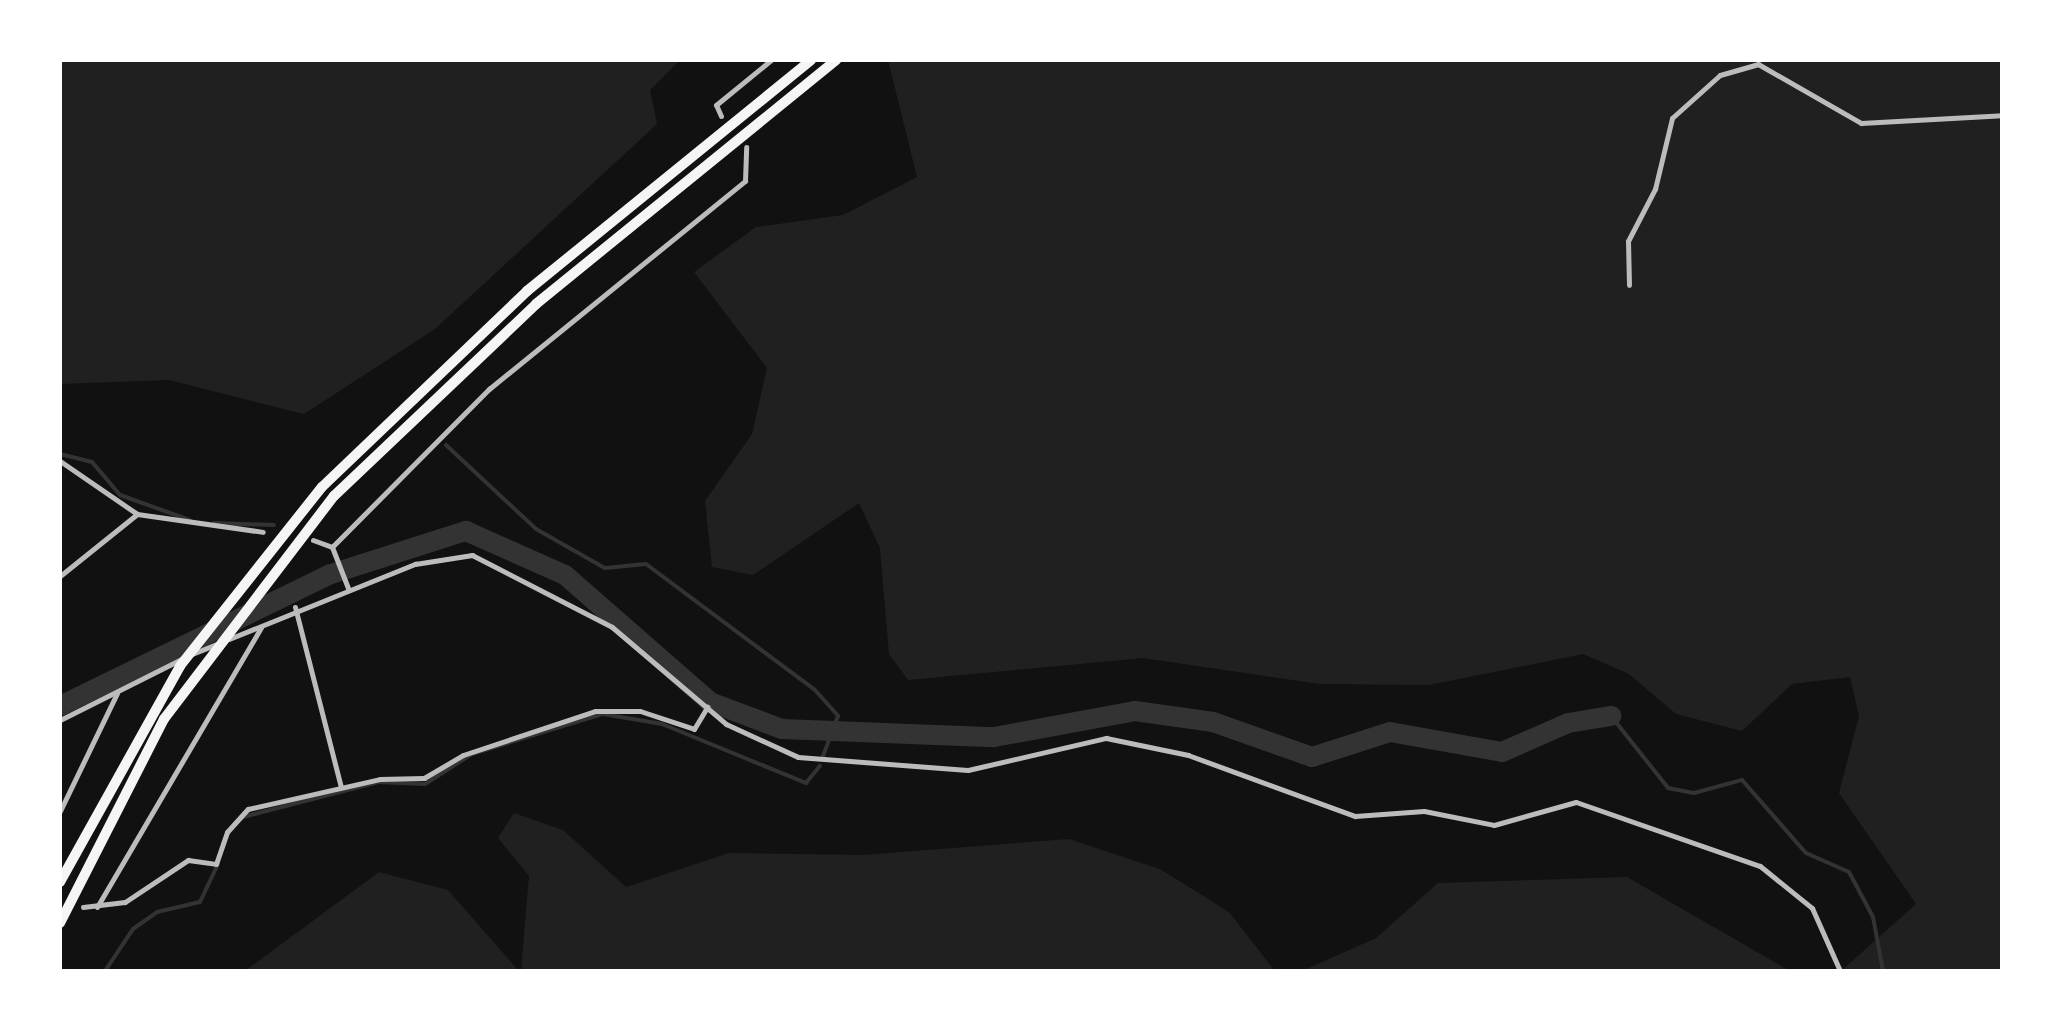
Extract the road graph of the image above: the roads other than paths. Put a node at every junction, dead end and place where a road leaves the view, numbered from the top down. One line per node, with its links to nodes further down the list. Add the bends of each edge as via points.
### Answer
1 (771, 60): 5 (street, via 716,105)
2 (811, 60): 22 (highway, via 462,348 322,487 180,666)
3 (836, 60): 25 (highway, via 472,360 346,484 204,659 123,789)
4 (2002, 115): 7 (street, via 1860,122 1758,64 1720,75 1672,118 1655,189 1628,241)
5 (721, 116)
6 (746, 147): 12 (street, via 745,181 489,389)
7 (1629, 285)
8 (60, 461): 9 (street)
9 (138, 514): 10 (street); 13 (street)
10 (263, 532)
11 (313, 540): 12 (street)
12 (332, 547): 14 (street)
13 (60, 576)
14 (346, 586): 15 (street); 18 (street, via 472,555 612,627)
15 (295, 607): 16 (street); 20 (street)
16 (262, 624): 17 (street); 24 (street)
17 (118, 690): 19 (street); 21 (street)
18 (707, 707): 20 (street, via 694,728 640,711 595,711 463,755 424,778); 26 (street, via 798,757 888,770 981,769 1106,738 1188,755 1355,816 1406,810 1494,825 1576,802 1760,866 1812,908)
19 (60, 720)
20 (341, 787): 24 (street, via 248,809 226,832 216,864 188,860 156,888)
21 (60, 811)
22 (60, 882)
23 (82, 907): 24 (street)
24 (97, 907)
25 (60, 923)
26 (1840, 971)

